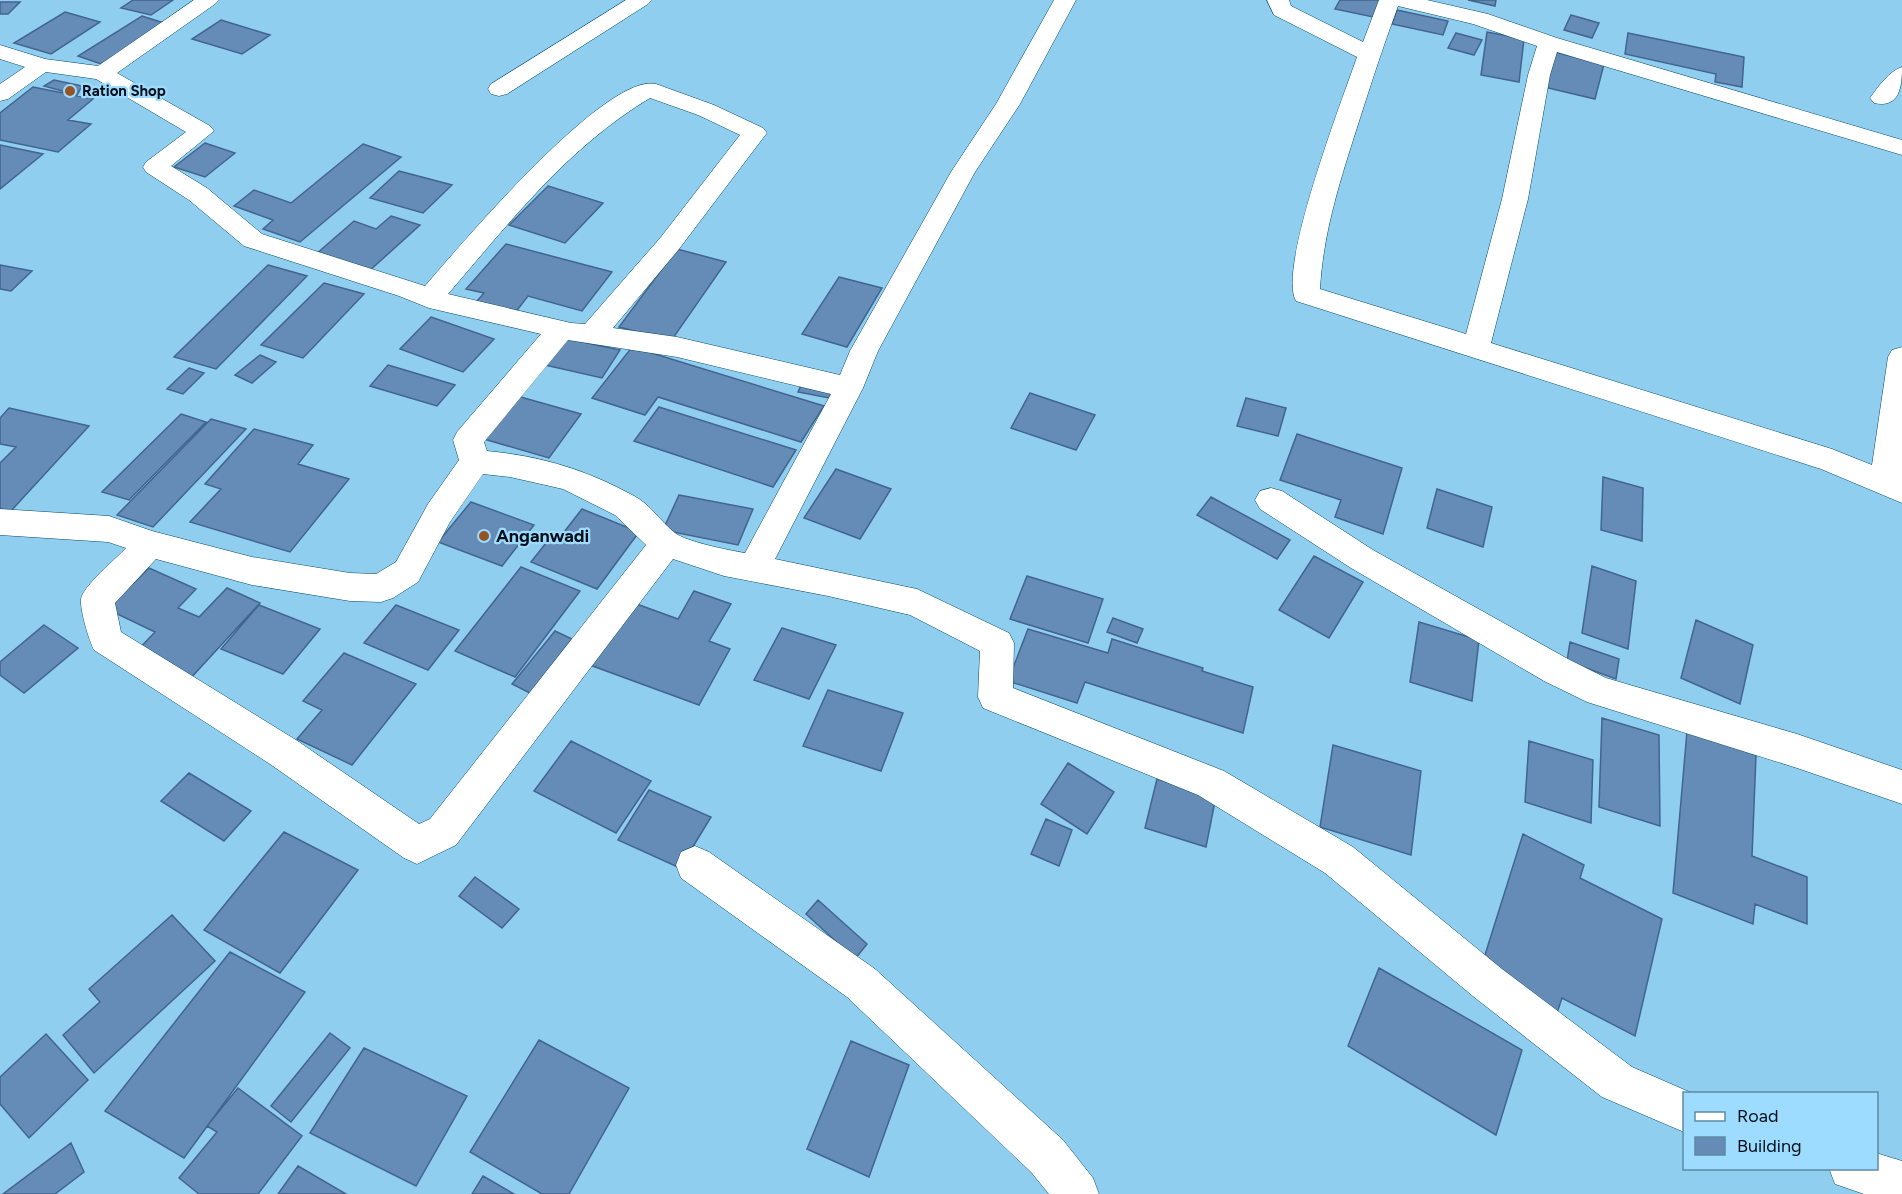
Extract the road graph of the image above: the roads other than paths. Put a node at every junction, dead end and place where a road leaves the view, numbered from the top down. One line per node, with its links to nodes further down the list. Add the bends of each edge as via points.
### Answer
1 (208, 0): 11 (street)
2 (641, 0): 13 (street)
3 (1065, 0): 22 (street, via 1008,104 963,172 864,351)
4 (1278, 0): 9 (street, via 1282,10)
5 (1390, 0): 9 (street)
6 (1401, 0): 7 (street, via 1480,19)
7 (1549, 43): 16 (street); 20 (street, via 1515,199)
8 (0, 52): 10 (street)
9 (1369, 54): 20 (street, via 1322,202 1310,253 1306,294)
10 (42, 65): 11 (street); 14 (street)
11 (102, 73): 17 (street, via 202,131 154,167 198,194 253,240)
12 (1902, 74): 15 (street)
13 (499, 89)
14 (0, 94)
15 (1882, 98)
16 (1902, 148)
17 (429, 298): 18 (street); 19 (street, via 526,187 621,103 648,89 754,133 643,276)
18 (561, 329): 19 (street); 23 (street, via 468,440)
19 (591, 335): 22 (street, via 677,347)
20 (1476, 348): 24 (street, via 1832,461)
21 (1902, 357): 24 (street)
22 (849, 388): 29 (street)
23 (475, 462): 27 (street, via 439,513 407,572 381,588 350,587 252,571); 28 (street, via 570,478 626,506)
24 (1893, 488)
25 (1271, 500): 30 (street, via 1372,565 1599,691)
26 (0, 522): 27 (street, via 109,529)
27 (150, 544): 28 (street, via 98,599 106,640 283,752 417,845 442,832)
28 (666, 544): 29 (street, via 724,563)
29 (754, 567): 32 (street, via 917,603 997,643 995,697 1211,783 1339,860 1488,983 1617,1082)
30 (1902, 787)
31 (695, 865): 35 (street, via 861,983 1047,1156)
32 (1683, 1111)
33 (1858, 1170): 34 (street)
34 (1902, 1183)
35 (1077, 1194)

